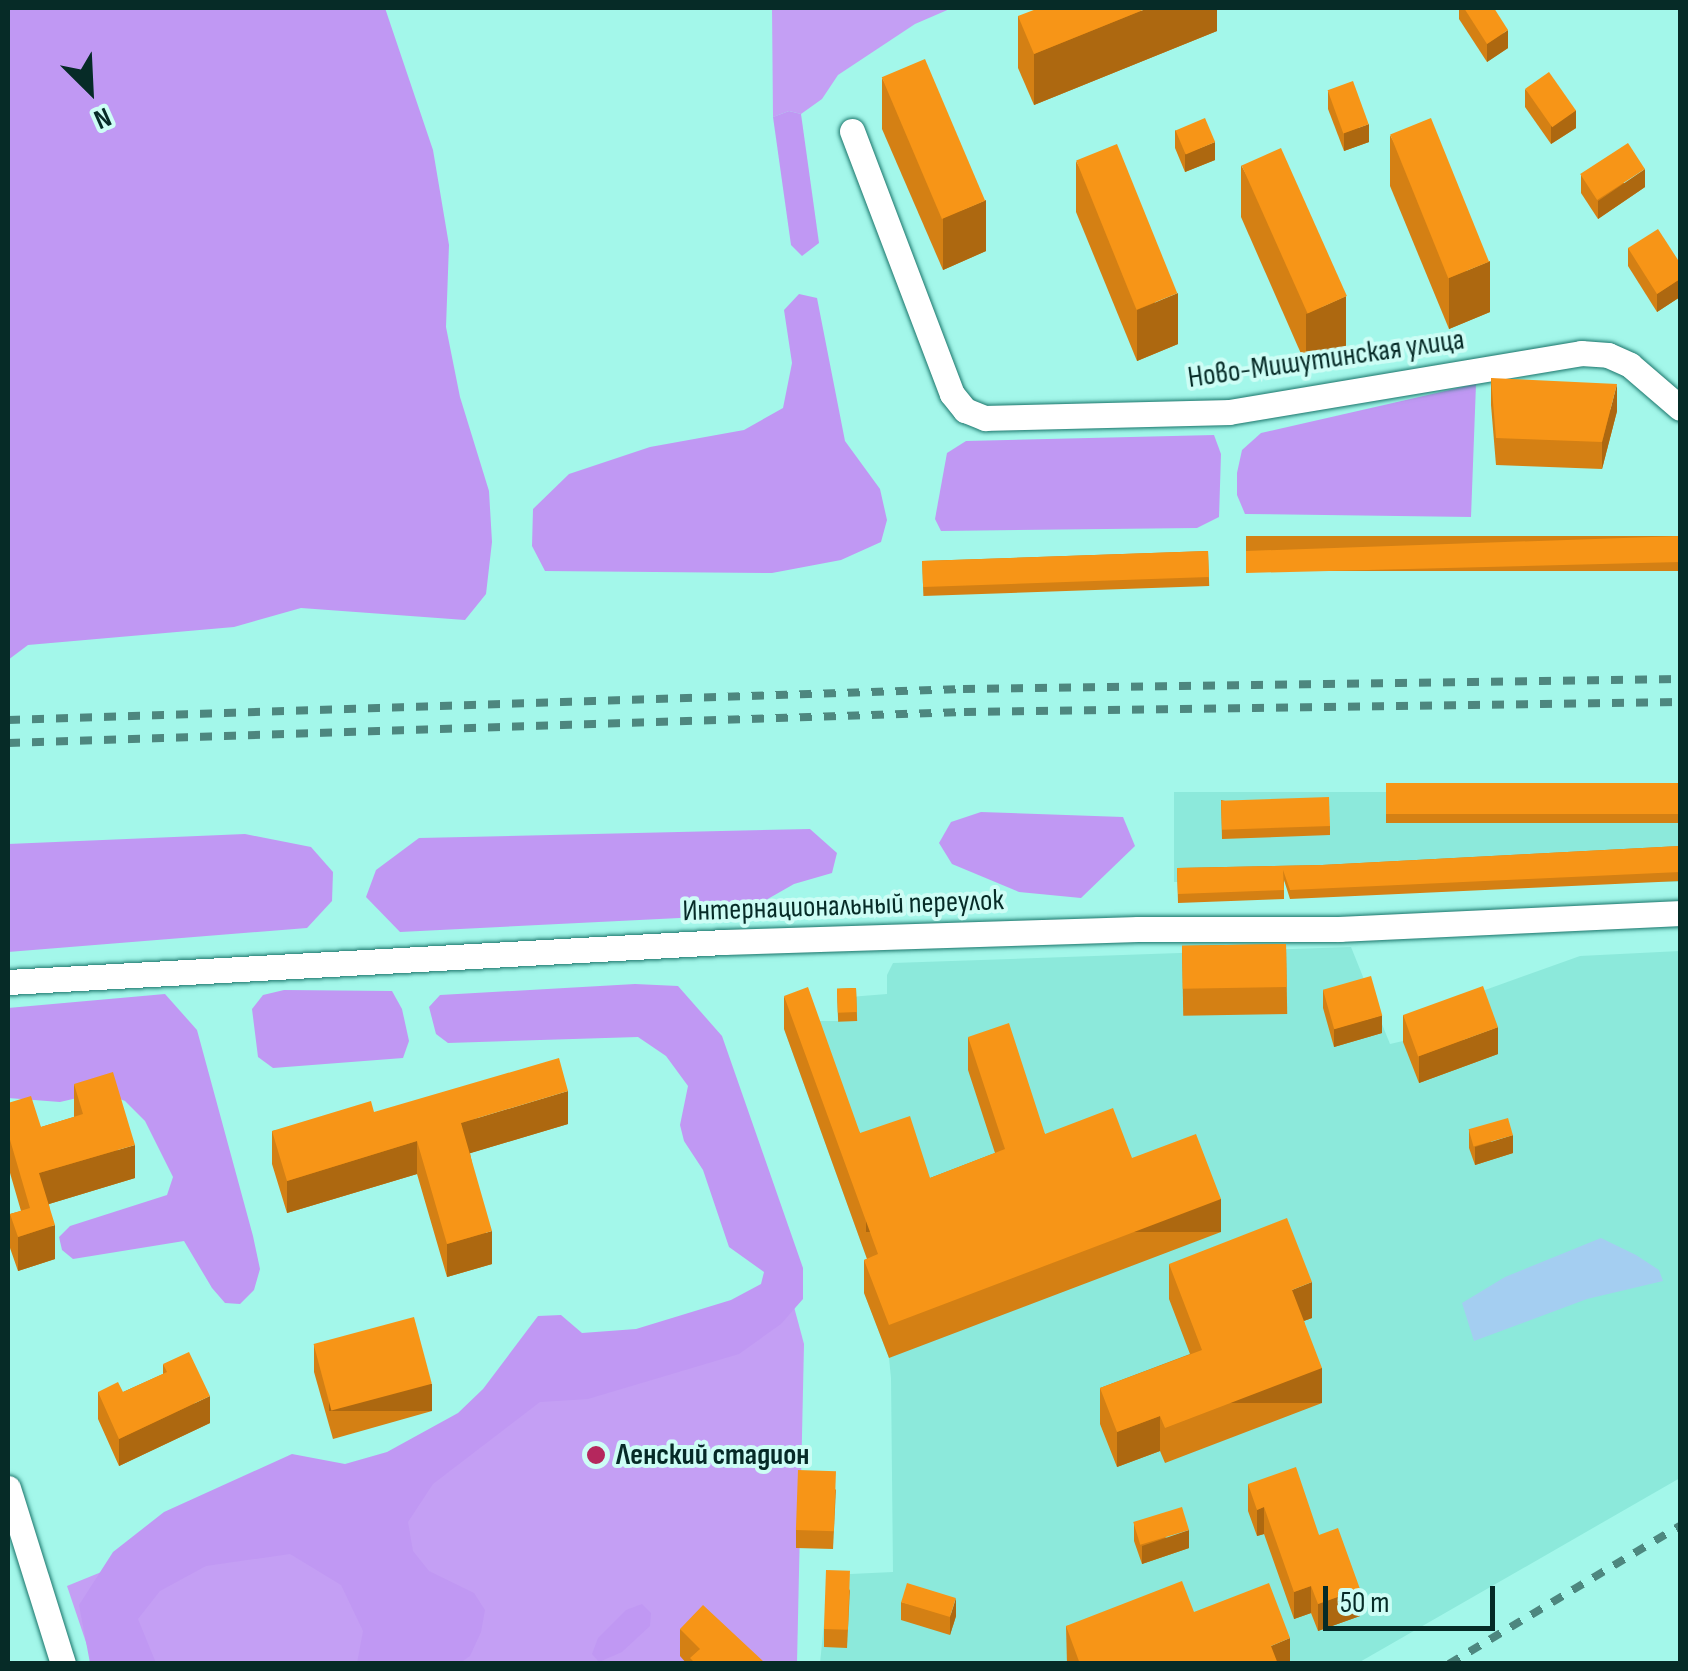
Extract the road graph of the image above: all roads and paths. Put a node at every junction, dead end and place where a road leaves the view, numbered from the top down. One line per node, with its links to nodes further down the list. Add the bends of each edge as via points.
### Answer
1 (852, 131): 2 (street, Ново-Мишутинская улица, via 952,394 985,418 1229,412 1581,353 1630,365)
2 (1680, 408)
3 (1680, 912): 4 (street, Интернациональный переулок, via 1340,929 724,942)
4 (8, 982)
5 (8, 1488): 6 (street)
6 (62, 1664)

